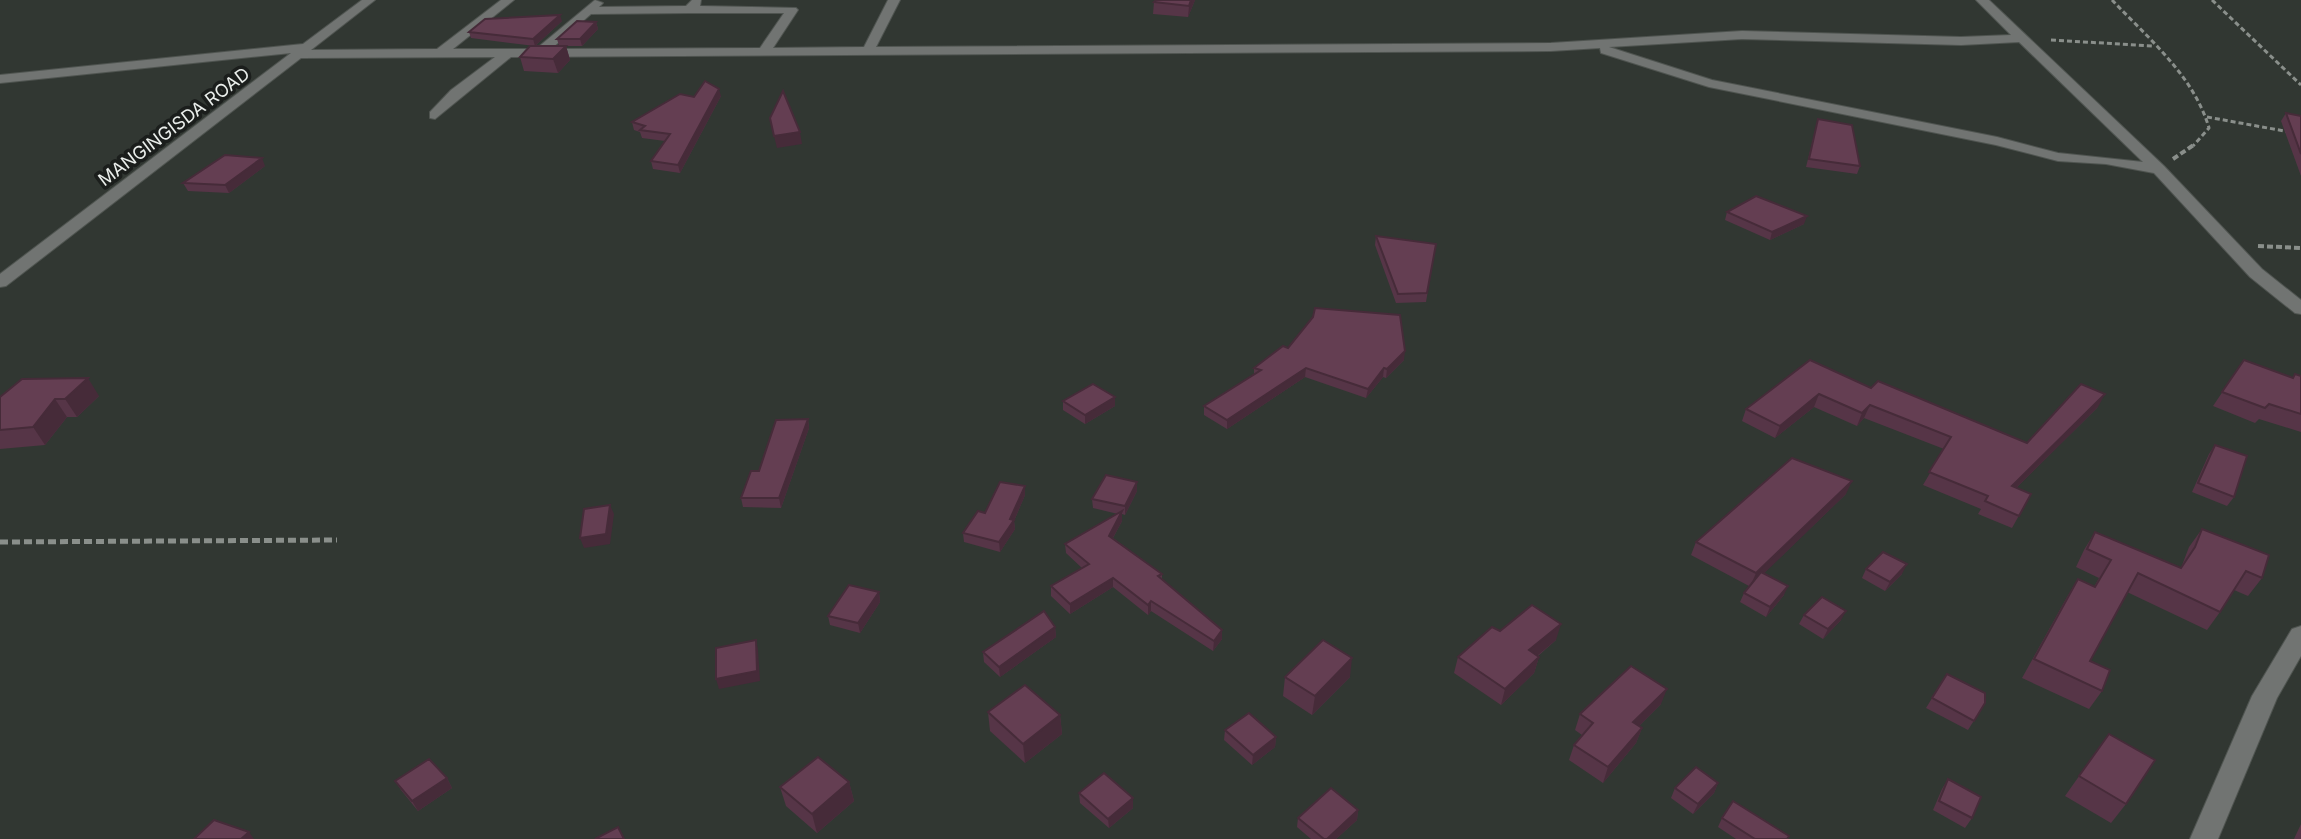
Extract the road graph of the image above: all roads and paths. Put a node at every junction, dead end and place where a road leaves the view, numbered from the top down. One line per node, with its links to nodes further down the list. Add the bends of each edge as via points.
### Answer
1 (369, 0): 14 (street, MANGINGISDA ROAD)
2 (508, 0): 19 (street)
3 (600, 0): 10 (street)
4 (894, 0): 16 (street)
5 (1982, 0): 11 (street)
6 (2112, 0): 13 (path)
7 (2212, 0): 21 (path)
8 (694, 5): 9 (street); 10 (street)
9 (796, 5): 15 (street)
10 (588, 11): 18 (street)
11 (2022, 38): 12 (street, via 1742,35); 13 (path); 25 (street)
12 (1594, 46): 16 (street); 25 (street, via 1709,83 2058,157)
13 (2154, 46): 23 (path, via 2186,82)
14 (302, 51): 19 (street); 20 (street); 28 (street, MANGINGISDA ROAD)
15 (764, 51): 16 (street); 18 (street)
16 (868, 51)
17 (508, 53): 18 (street); 19 (street); 22 (street)
18 (539, 53)
19 (439, 54)
20 (0, 79)
21 (2301, 85)
22 (435, 115)
23 (2207, 117): 24 (path); 25 (path, via 2209,128 2193,146)
24 (2301, 134)
25 (2159, 169): 26 (street)
26 (2229, 245): 27 (path); 29 (street, via 2278,294)
27 (2301, 248)
28 (0, 282)
29 (2301, 309)
30 (337, 540): 31 (path)
31 (0, 542)
32 (2301, 635): 33 (street, via 2265,696)
33 (2204, 839)

